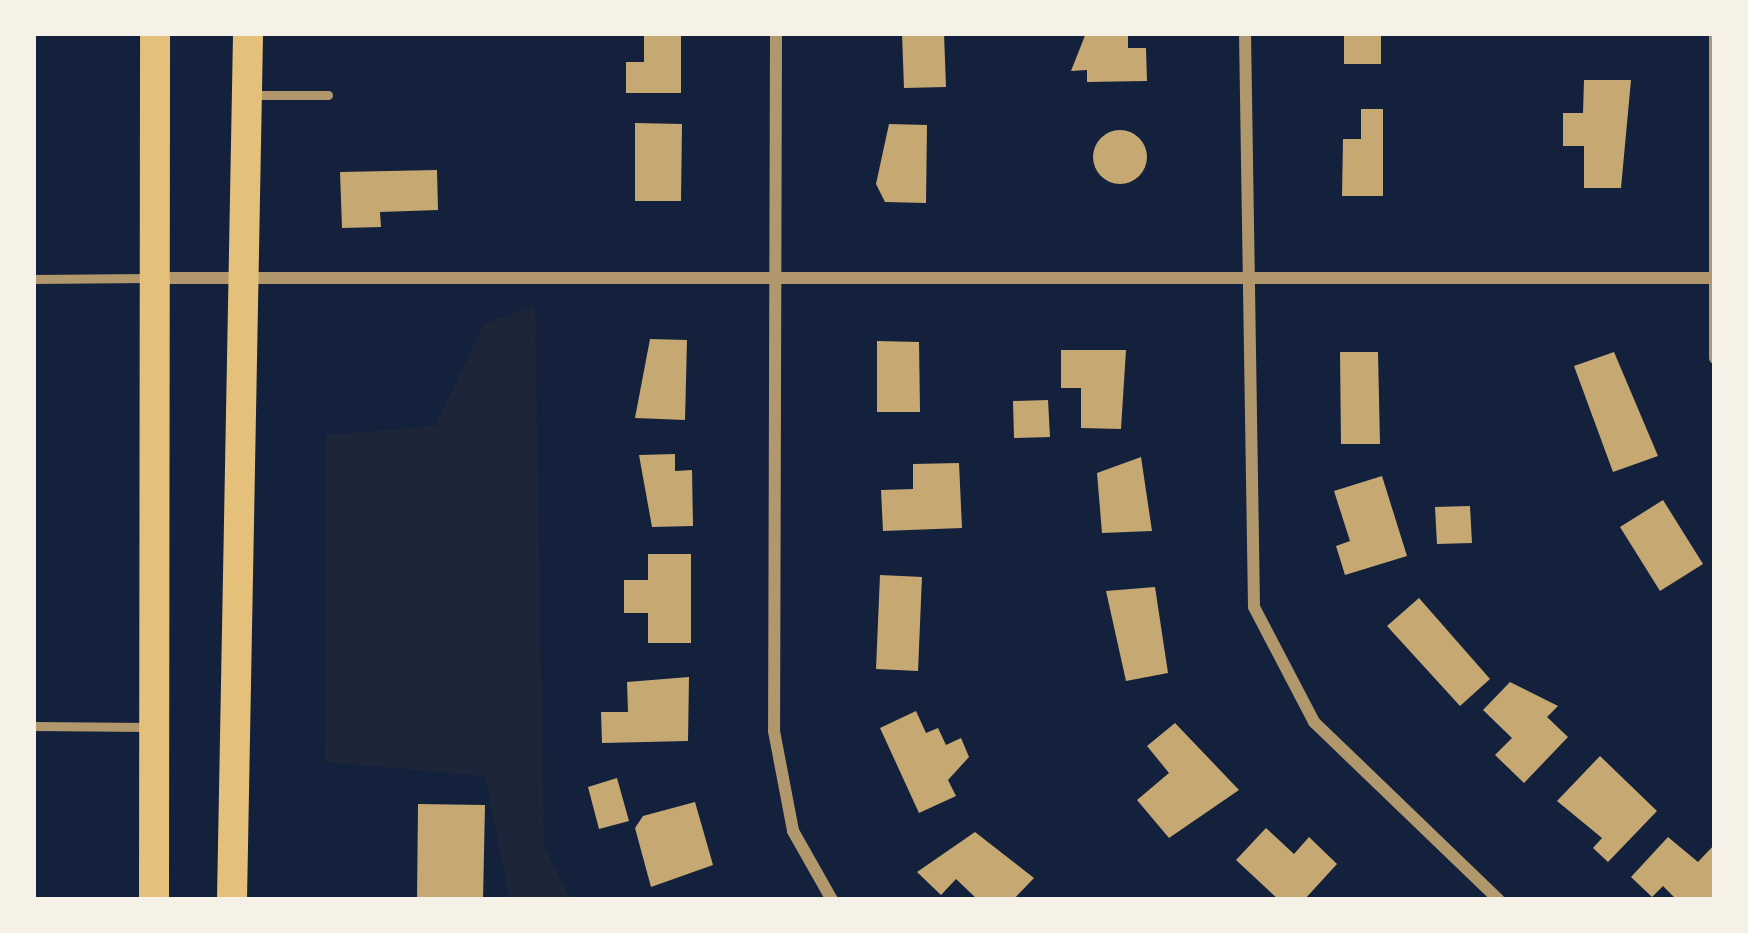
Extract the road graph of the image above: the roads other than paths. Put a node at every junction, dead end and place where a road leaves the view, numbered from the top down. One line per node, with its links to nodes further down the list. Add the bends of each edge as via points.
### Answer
1 (155, 33): 8 (main road)
2 (248, 33): 6 (main road)
3 (776, 33): 9 (street)
4 (1245, 33): 13 (street)
5 (1715, 33): 10 (street)
6 (245, 95): 7 (lane); 12 (main road)
7 (328, 95)
8 (152, 278): 11 (lane); 12 (street); 16 (main road)
9 (776, 278): 12 (street); 13 (street); 19 (street, via 777,765 793,831)
10 (1714, 278): 13 (street); 14 (street)
11 (33, 279)
12 (244, 280): 18 (main road)
13 (1245, 280): 20 (street, via 1245,550 1263,634 1314,722)
14 (1715, 358)
15 (33, 726): 16 (lane)
16 (149, 727): 17 (main road)
17 (154, 900)
18 (232, 900)
19 (832, 900)
20 (1499, 900)

